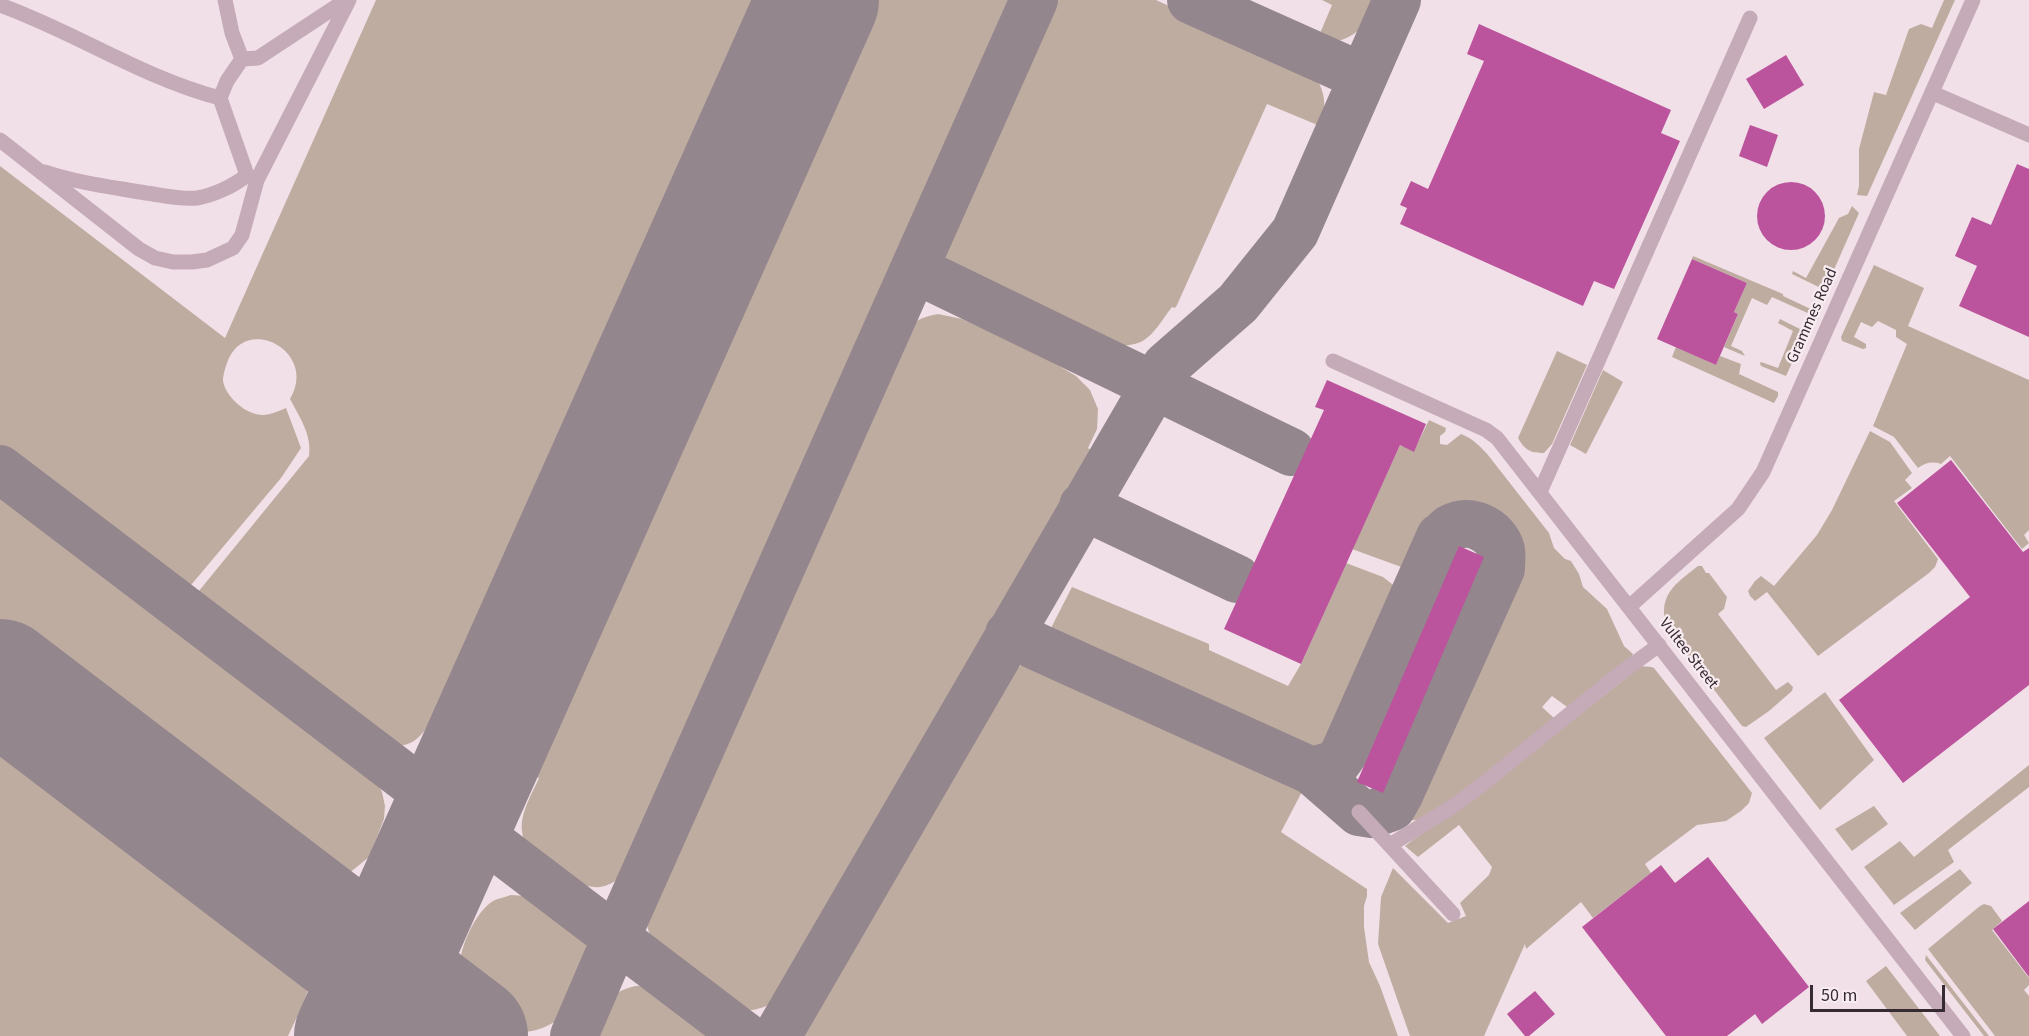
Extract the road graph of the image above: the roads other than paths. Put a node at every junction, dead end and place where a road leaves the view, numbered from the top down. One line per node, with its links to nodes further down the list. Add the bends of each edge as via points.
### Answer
1 (225, 0): 6 (street)
2 (348, 0): 6 (street, via 258,58); 12 (street)
3 (1973, 0): 7 (street, Grammes Road)
4 (0, 5): 8 (street, via 158,76)
5 (1750, 18): 14 (street)
6 (242, 59): 8 (street)
7 (1933, 93): 9 (street); 15 (street, Grammes Road, via 1763,472 1738,509)
8 (220, 98): 12 (street)
9 (2029, 135)
10 (0, 140): 11 (street)
11 (38, 170): 12 (street, via 176,198 197,198); 12 (street, via 140,249 154,258 173,262 207,260 233,248 242,235)
12 (252, 177)
13 (1332, 361): 14 (street, Vultee Street, via 1486,430 1497,438)
14 (1540, 492): 15 (street, Vultee Street)
15 (1629, 607): 16 (street, Vultee Street)
16 (1659, 645): 18 (street, via 1476,790); 20 (street, Vultee Street)
17 (1359, 812): 18 (street)
18 (1390, 845): 19 (street)
19 (1453, 914)
20 (1963, 1036)

